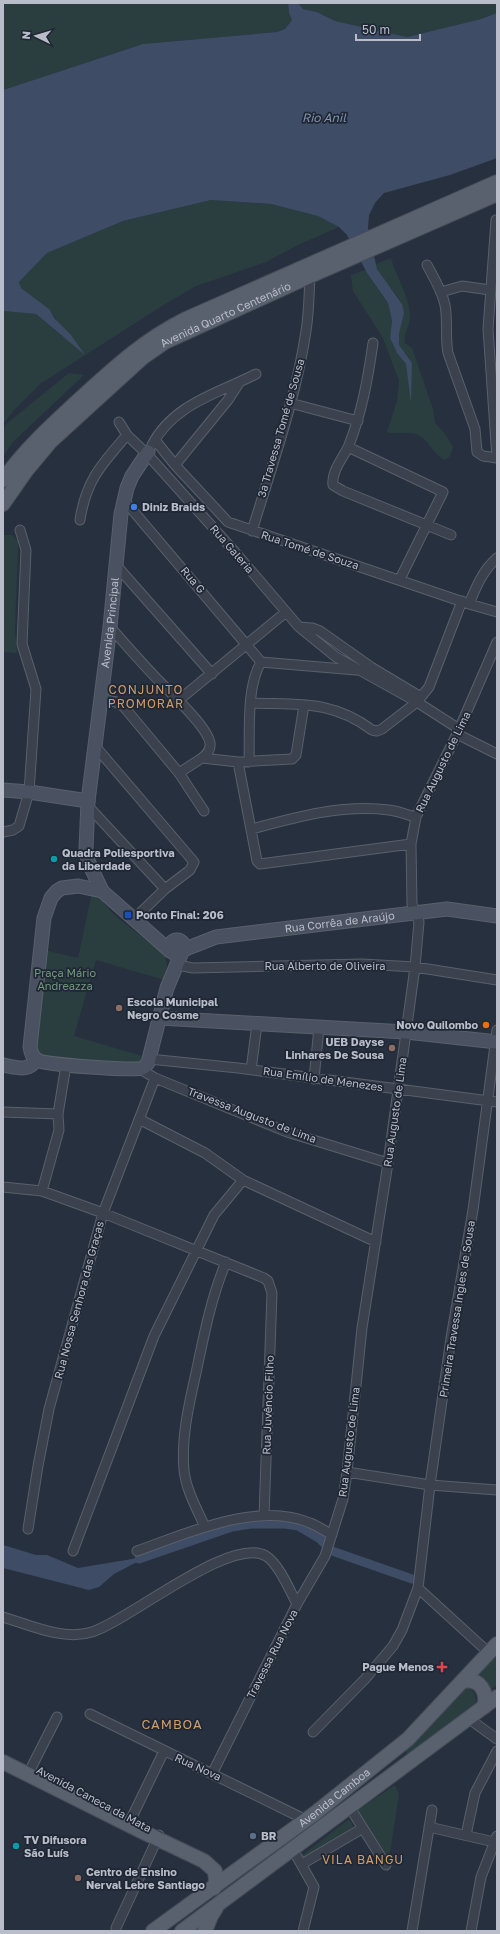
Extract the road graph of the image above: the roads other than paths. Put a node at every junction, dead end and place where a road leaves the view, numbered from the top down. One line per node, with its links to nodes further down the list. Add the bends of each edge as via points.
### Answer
1 (497, 182): 4 (main road, Avenida Quarto Centenário)
2 (497, 194): 4 (main road, Avenida Quarto Centenário)
3 (496, 220): 7 (street)
4 (391, 235): 5 (main road, Avenida Quarto Centenário)
5 (338, 258): 8 (main road, Avenida Quarto Centenário); 13 (main road, Avenida Quarto Centenário, via 167,329 144,343)
6 (427, 265): 10 (street)
7 (494, 271): 9 (street)
8 (310, 276): 13 (main road, Avenida Quarto Centenário, via 165,342); 16 (street, 3ª Travessa Tomé de Sousa, via 307,330)
9 (490, 290): 10 (street, via 462,286); 22 (street, via 489,369)
10 (441, 292): 22 (street, via 445,307 445,340 475,429 477,452 483,456)
11 (373, 343): 17 (street)
12 (256, 374): 14 (street, Avenida Principal)
13 (113, 377): 15 (main road, Avenida Quarto Centenário)
14 (239, 382): 20 (street, Avenida Principal, via 175,415); 23 (street, via 228,400)
15 (93, 395): 24 (main road, Avenida Quarto Centenário, via 38,439); 26 (main road, Avenida Quarto Centenário, via 26,471)
16 (290, 403): 17 (street); 30 (street, 3ª Travessa Tomé de Sousa)
17 (358, 421): 21 (street)
18 (119, 422): 19 (street)
19 (128, 435): 20 (street); 27 (street, via 99,467 83,500)
20 (151, 447): 23 (street, Rua Tomé de Souza); 25 (street, Avenida Principal, via 132,476); 36 (street, Rua Galeria)
21 (348, 447): 28 (street, via 442,491 443,494); 28 (street, via 334,474 333,485)
22 (497, 458)
23 (174, 465): 30 (street, Rua Tomé de Souza, via 222,518)
24 (3, 480)
25 (124, 499): 33 (street, Avenida Principal); 40 (street, Rua G)
26 (3, 504)
27 (80, 520)
28 (427, 526): 31 (street); 34 (street)
29 (20, 530): 58 (street, via 26,550 22,644 36,689)
30 (252, 531): 34 (street, Rua Tomé de Souza)
31 (451, 535)
32 (497, 558): 35 (street, via 489,565)
33 (115, 564): 39 (street, Avenida Principal); 44 (street)
34 (400, 579): 35 (street, Rua Tomé de Souza)
35 (465, 603): 37 (street, Rua Tomé de Souza); 46 (street, via 433,678)
36 (286, 612): 38 (street, Rua Galeria); 40 (street)
37 (497, 612)
38 (299, 627): 43 (street, Rua Galeria, via 326,651); 46 (street, Rua Galeria, via 320,631)
39 (110, 628): 45 (street, Avenida Principal); 47 (street)
40 (247, 645): 42 (street, Rua G); 44 (street)
41 (497, 645): 50 (street, Rua Augusto de Lima)
42 (261, 662): 43 (street); 48 (street, via 253,679)
43 (359, 670): 46 (street, Rua Galeria)
44 (212, 674): 47 (street)
45 (102, 699): 51 (street, Avenida Principal); 56 (street, via 116,702 124,708)
46 (419, 699): 49 (street, via 377,731 333,708); 50 (street, Rua Galeria)
47 (179, 700): 53 (street, via 210,742 208,753)
48 (252, 703): 49 (street); 55 (street)
49 (304, 705): 55 (street, via 295,757)
50 (458, 731): 52 (street, Rua Galeria); 61 (street, Rua Augusto de Lima)
51 (95, 746): 59 (street, Avenida Principal); 65 (street, via 194,861 190,870)
52 (497, 754)
53 (202, 758): 54 (street); 56 (street)
54 (238, 762): 55 (street); 62 (street)
55 (249, 762)
56 (179, 773): 60 (street)
57 (3, 790): 58 (street)
58 (29, 792): 59 (street); 63 (street, via 19,826)
59 (88, 803): 65 (street); 66 (street, Avenida Principal, via 86,849 88,861)
60 (204, 811)
61 (416, 817): 62 (street, via 391,810 345,810 291,818); 64 (street, Rua Augusto de Lima)
62 (252, 829): 64 (street, via 257,861 260,864)
63 (3, 832)
64 (411, 844): 67 (street, Rua Augusto de Lima, via 412,904)
65 (165, 889): 69 (street)
66 (102, 891): 69 (street); 78 (street, via 68,886 57,891 46,909 30,1047)
67 (415, 913): 68 (street, Rua Corrêa de Araújo, via 446,909); 70 (street, Rua Corrêa de Araújo, via 216,937); 71 (street, Rua Augusto de Lima, via 419,922)
68 (497, 916)
69 (133, 920): 70 (street)
70 (176, 952): 71 (street, Rua Alberto de Oliveira, via 193,968 362,964); 73 (street)
71 (415, 967): 72 (street, Rua Alberto de Oliveira); 76 (street, Rua Augusto de Lima)
72 (497, 980)
73 (159, 1018): 74 (street); 79 (street)
74 (257, 1024): 75 (street); 82 (street)
75 (319, 1027): 76 (street); 84 (street)
76 (406, 1032): 77 (street); 85 (street, Rua Augusto de Lima)
77 (496, 1038): 86 (street, Primeira Travessa Ingles de Sousa)
78 (36, 1059): 80 (street, via 27,1068); 81 (street)
79 (144, 1064): 81 (street); 82 (street, Rua Emílio de Menezes); 83 (street, Travessa Augusto de Lima)
80 (3, 1065)
81 (66, 1065): 88 (street)
82 (251, 1070): 84 (street, Rua Emílio de Menezes)
83 (155, 1078): 89 (street, Rua Nossa Senhora das Graças); 90 (street, Travessa Augusto de Lima, via 287,1132)
84 (314, 1079): 85 (street, Rua Emílio de Menezes)
85 (399, 1090): 86 (street, Rua Emílio de Menezes); 90 (street, Rua Augusto de Lima)
86 (492, 1102): 99 (street, Primeira Travessa Ingles de Sousa, via 451,1338)
87 (3, 1112): 88 (street)
88 (58, 1114): 93 (street, via 59,1130)
89 (139, 1119): 91 (street, via 206,1153); 94 (street, Rua Nossa Senhora das Graças)
90 (388, 1164): 95 (street, Rua Augusto de Lima)
91 (243, 1180): 95 (street); 96 (street, via 218,1210)
92 (3, 1187): 93 (street)
93 (42, 1191): 94 (street)
94 (103, 1213): 96 (street); 103 (street, Rua Nossa Senhora das Graças, via 49,1409)
95 (376, 1242): 98 (street, Rua Augusto de Lima, via 362,1328)
96 (198, 1250): 97 (street); 105 (street, via 154,1336)
97 (226, 1262): 101 (street, Rua Juvêncio Filho, via 264,1278 268,1281 272,1293); 102 (street, via 216,1286 206,1327 185,1432 185,1479)
98 (347, 1472): 99 (street); 104 (street, Rua Augusto de Lima)
99 (430, 1484): 100 (street); 107 (street, Primeira Travessa Ingles de Sousa)
100 (497, 1490)
101 (264, 1516): 102 (street, via 244,1517); 104 (street, via 310,1523)
102 (204, 1527): 106 (street)
103 (28, 1529)
104 (332, 1535): 108 (street, Travessa Rua Nova, via 328,1548)
105 (73, 1551)
106 (137, 1551)
107 (418, 1588): 110 (street); 117 (street, Primeira Travessa Ingles de Sousa, via 405,1624 393,1646)
108 (297, 1604): 109 (street, via 274,1564 267,1556 259,1553 237,1556 207,1566 120,1619 92,1632 59,1633); 124 (street, Travessa Rua Nova)
109 (3, 1617)
110 (493, 1648): 111 (main road, Avenida Camboa)
111 (463, 1681): 113 (main road, via 474,1681 483,1688); 128 (main road, Avenida Camboa, via 408,1739)
112 (497, 1697): 113 (main road, Avenida Camboa)
113 (484, 1707): 116 (main road, Avenida Camboa)
114 (90, 1714): 119 (street, Rua Nova)
115 (57, 1716): 123 (street)
116 (468, 1718): 118 (street); 125 (main road, Avenida Camboa)
117 (313, 1732)
118 (497, 1739)
119 (164, 1751): 124 (street, Rua Nova); 127 (street)
120 (497, 1751): 131 (street, via 475,1793)
121 (3, 1752): 123 (main road, Avenida Caneca da Mata)
122 (3, 1762): 123 (main road, Avenida Caneca da Mata)
123 (30, 1770): 127 (main road, Avenida Caneca da Mata); 132 (main road, Avenida Caneca da Mata)
124 (212, 1774): 128 (street, Rua Nova)
125 (349, 1806): 130 (street); 134 (main road, Avenida Camboa)
126 (432, 1810): 129 (street)
127 (132, 1817): 132 (main road, Avenida Caneca da Mata)
128 (306, 1820): 138 (main road, Avenida Camboa)
129 (429, 1827): 131 (street); 147 (street)
130 (363, 1828): 136 (street); 137 (street)
131 (466, 1835): 133 (street)
132 (159, 1837): 135 (main road, Avenida Caneca da Mata); 142 (street)
133 (495, 1839): 148 (street, via 481,1877)
134 (292, 1848): 136 (street); 140 (main road, Avenida Camboa)
135 (198, 1857): 138 (main road, Avenida Caneca da Mata); 139 (main road, Avenida Caneca da Mata, via 215,1871)
136 (302, 1864): 146 (street, via 314,1887)
137 (386, 1865)
138 (240, 1868): 139 (main road, Avenida Camboa)
139 (214, 1888): 141 (main road, Avenida Camboa)
140 (221, 1902): 144 (main road, Avenida Camboa); 145 (main road)
141 (159, 1927): 143 (main road, Avenida Camboa)
142 (116, 1928)
143 (143, 1931)
144 (182, 1931)
145 (205, 1931)
146 (303, 1931)
147 (412, 1931)
148 (471, 1931)

